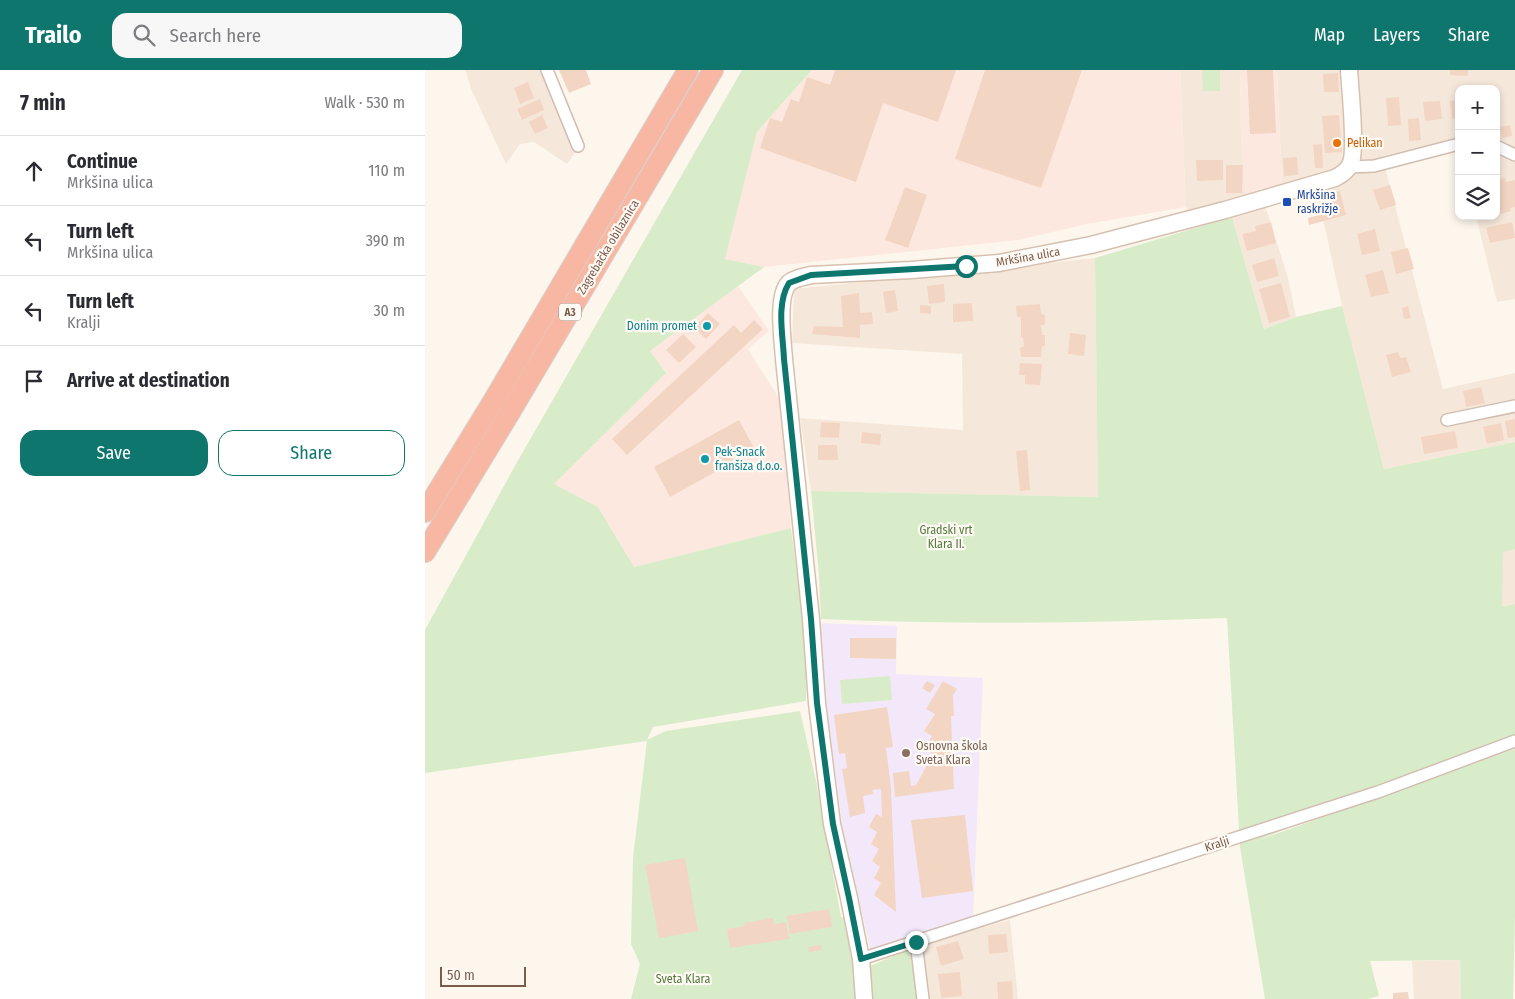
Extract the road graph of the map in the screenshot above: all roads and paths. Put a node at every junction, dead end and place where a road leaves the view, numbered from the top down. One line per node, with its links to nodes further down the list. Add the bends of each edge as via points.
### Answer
1 (547, 70): 6 (street)
2 (688, 70): 12 (highway, Zagrebačka obilaznica / A3)
3 (713, 70): 13 (highway, Zagrebačka obilaznica / A3)
4 (1349, 70): 9 (street, via 1353,151)
5 (1455, 145): 9 (street, via 1374,166)
6 (578, 146)
7 (1500, 148): 8 (street)
8 (1514, 154)
9 (1349, 167): 16 (street, Mrkšina ulica, via 1344,173 1321,183 1091,245 999,263 811,275 789,283 783,300 782,319 817,703 833,824)
10 (1515, 406): 11 (street)
11 (1447, 420)
12 (425, 512)
13 (425, 552)
14 (1515, 741): 15 (street, Kralji, via 1378,792)
15 (916, 942): 16 (street, Kralji); 18 (street)
16 (861, 959): 17 (street, Mrkšina ulica)
17 (864, 999)
18 (923, 999)

